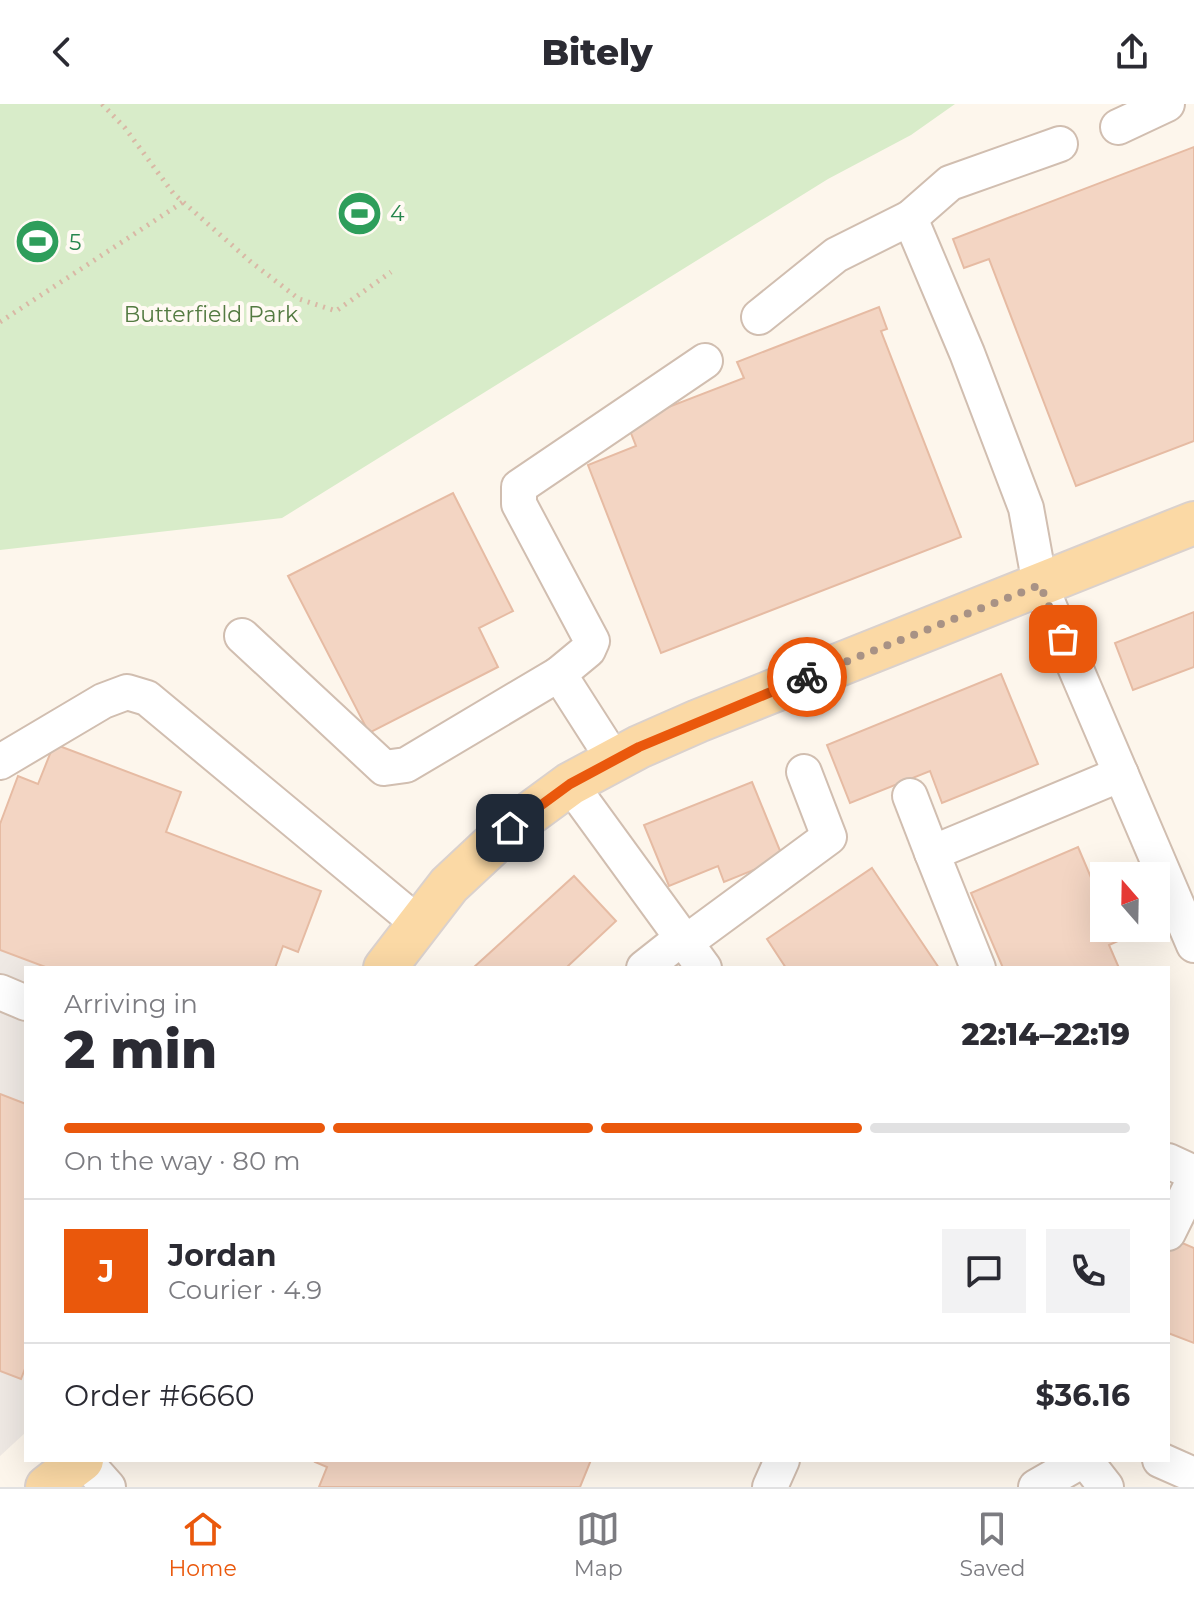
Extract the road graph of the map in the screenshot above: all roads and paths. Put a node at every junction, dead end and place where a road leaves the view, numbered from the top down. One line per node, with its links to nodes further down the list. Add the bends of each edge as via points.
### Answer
1 (102, 104): 5 (path)
2 (1167, 104): 3 (street)
3 (1118, 127)
4 (1060, 144): 6 (street, via 950,183)
5 (183, 202): 7 (path, via 299,299 336,311); 9 (path)
6 (910, 218): 8 (street, via 836,255); 12 (street, via 1026,508)
7 (391, 272)
8 (759, 317)
9 (0, 322)
10 (705, 361): 14 (street, via 519,487 519,504 592,641)
11 (1194, 523): 12 (main road)
12 (1040, 585): 15 (main road, via 698,721); 18 (street)
13 (242, 636): 14 (street, via 384,768 406,765)
14 (559, 674): 15 (street)
15 (614, 760): 19 (main road)
16 (0, 762): 22 (street, via 103,701 127,692 147,698)
17 (804, 772): 24 (street, via 829,837)
18 (1121, 774): 21 (street); 23 (street)
19 (570, 784): 22 (main road, via 510,828 449,885); 24 (street)
20 (910, 796): 21 (street)
21 (932, 853): 27 (street)
22 (419, 924): 25 (main road)
23 (1194, 945)
24 (690, 950): 26 (street)
25 (387, 966)
26 (649, 966)
27 (977, 966)
28 (0, 992): 29 (street)
29 (24, 1002)
30 (1170, 1162): 31 (street)
31 (1194, 1173)
32 (1194, 1180): 33 (street)
33 (1170, 1229)
34 (80, 1462): 41 (main road)
35 (85, 1462): 42 (street)
36 (781, 1462): 43 (street)
37 (1080, 1462): 44 (street)
38 (1086, 1462): 45 (street)
39 (1165, 1462): 40 (street)
40 (1194, 1475)
41 (47, 1487)
42 (108, 1487)
43 (770, 1487)
44 (1036, 1487)
45 (1106, 1487)

